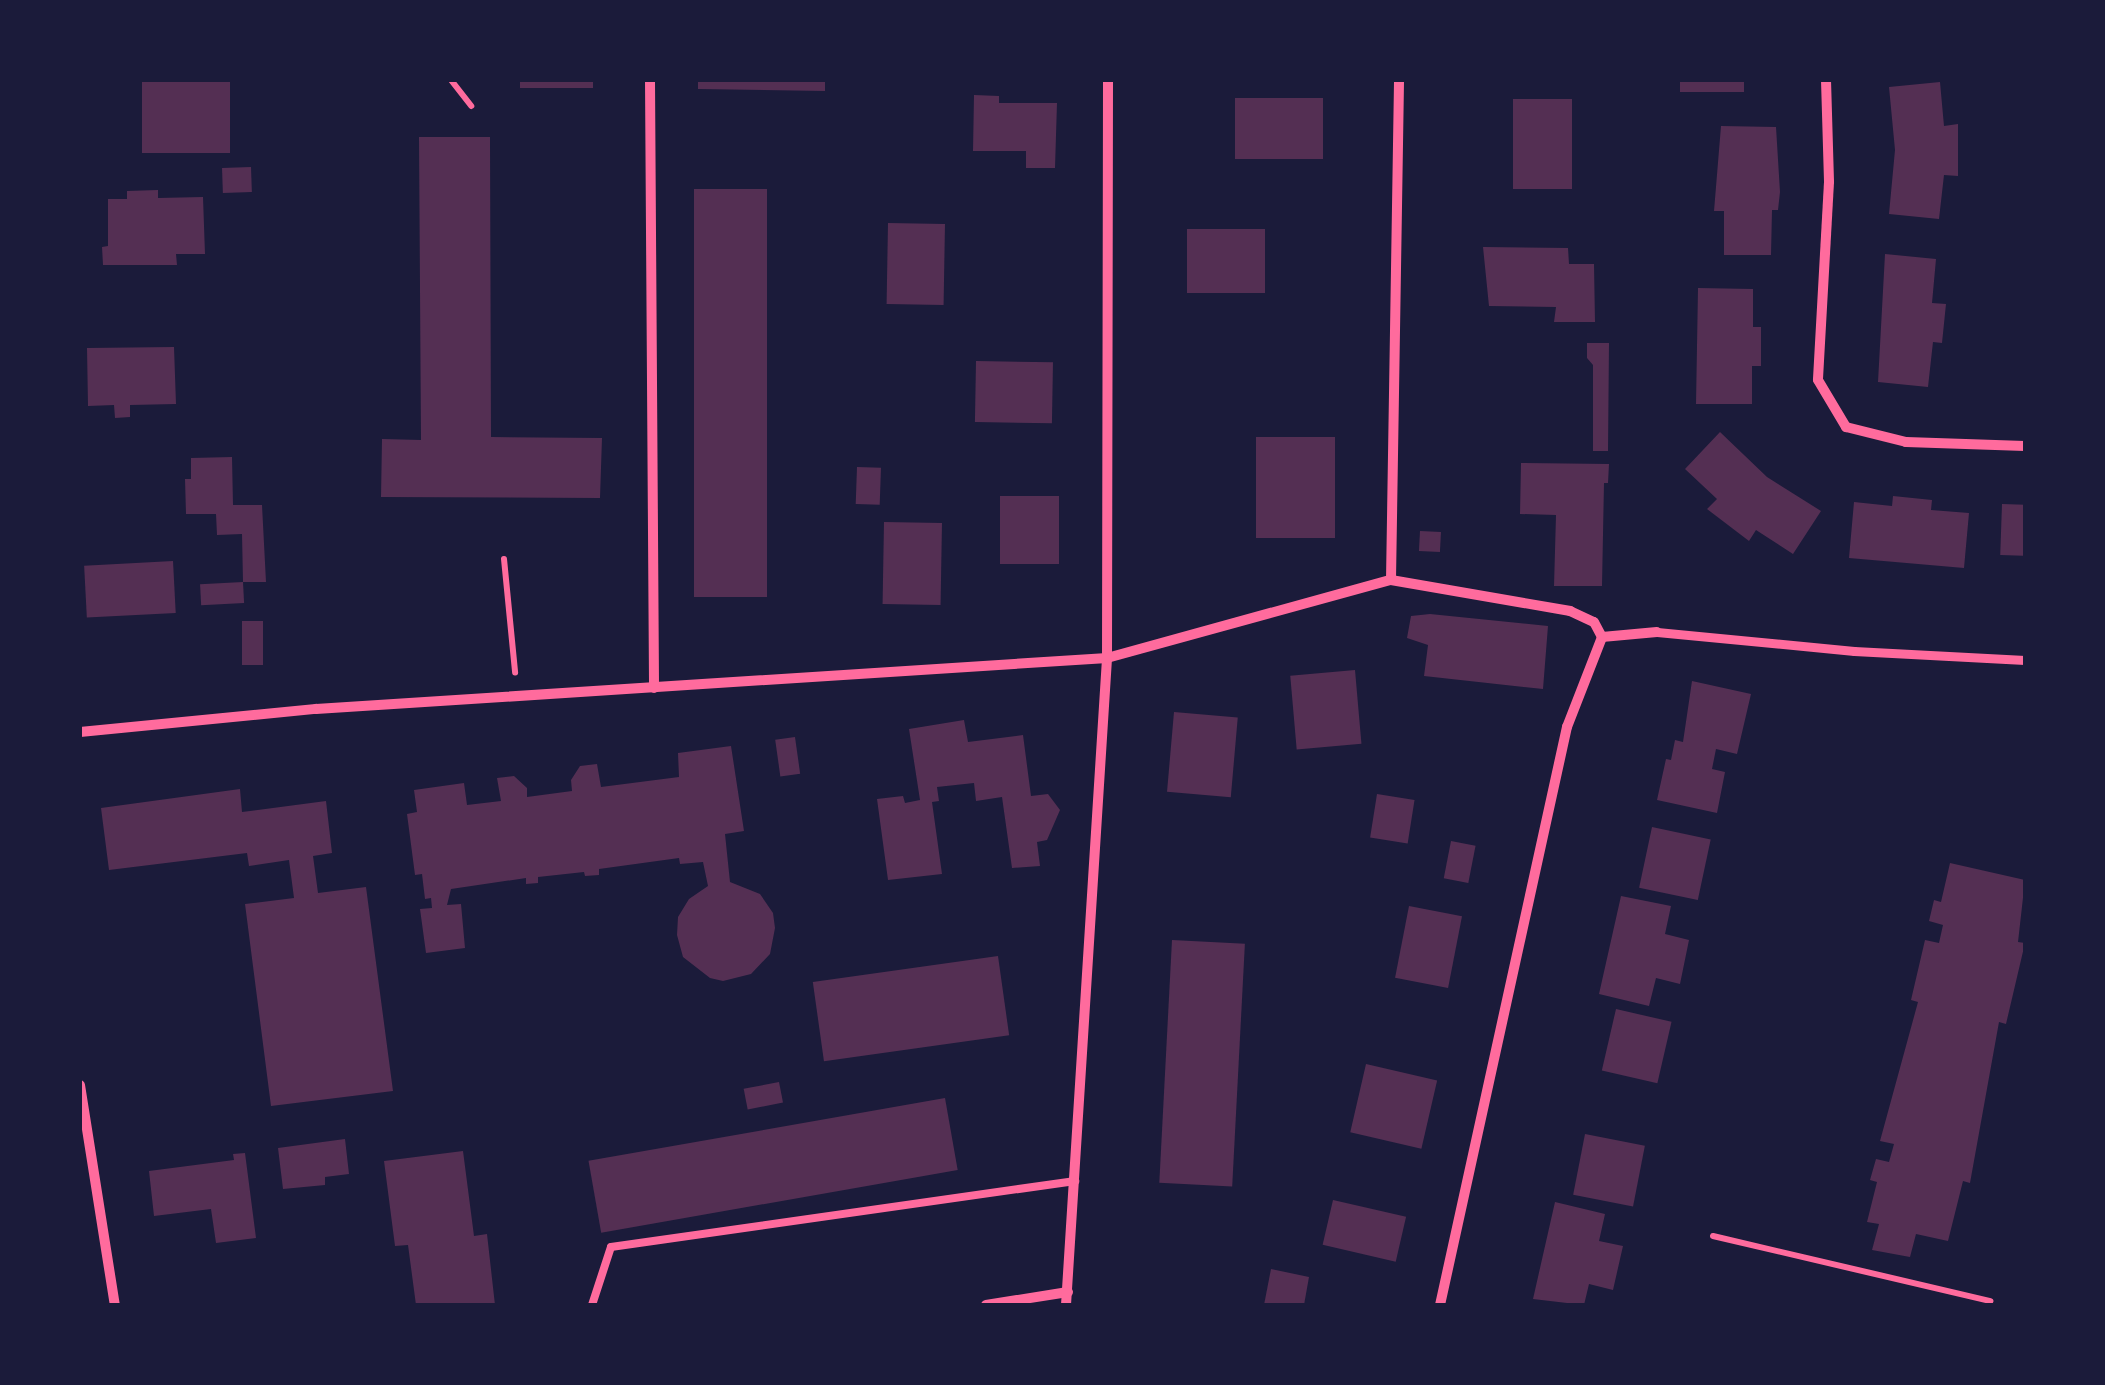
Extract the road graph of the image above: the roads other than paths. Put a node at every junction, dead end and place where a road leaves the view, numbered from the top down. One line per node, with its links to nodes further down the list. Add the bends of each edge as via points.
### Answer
1 (650, 80): 11 (street)
2 (1108, 80): 9 (street)
3 (1399, 80): 6 (street)
4 (1826, 80): 5 (street, via 1829,182 1818,380 1846,427 1906,442)
5 (2025, 446)
6 (1391, 580): 8 (street, via 1570,611 1594,622); 9 (street)
7 (1657, 632): 8 (street); 10 (street)
8 (1602, 637): 20 (street, via 1567,727)
9 (1107, 658): 11 (street); 14 (street)
10 (2025, 660)
11 (654, 688): 12 (street)
12 (80, 732)
13 (80, 1084): 16 (street)
14 (1075, 1181): 15 (street); 17 (lane, via 611,1247)
15 (1068, 1292): 18 (street); 19 (street)
16 (115, 1305)
17 (592, 1305)
18 (986, 1305)
19 (1066, 1305)
20 (1440, 1305)

